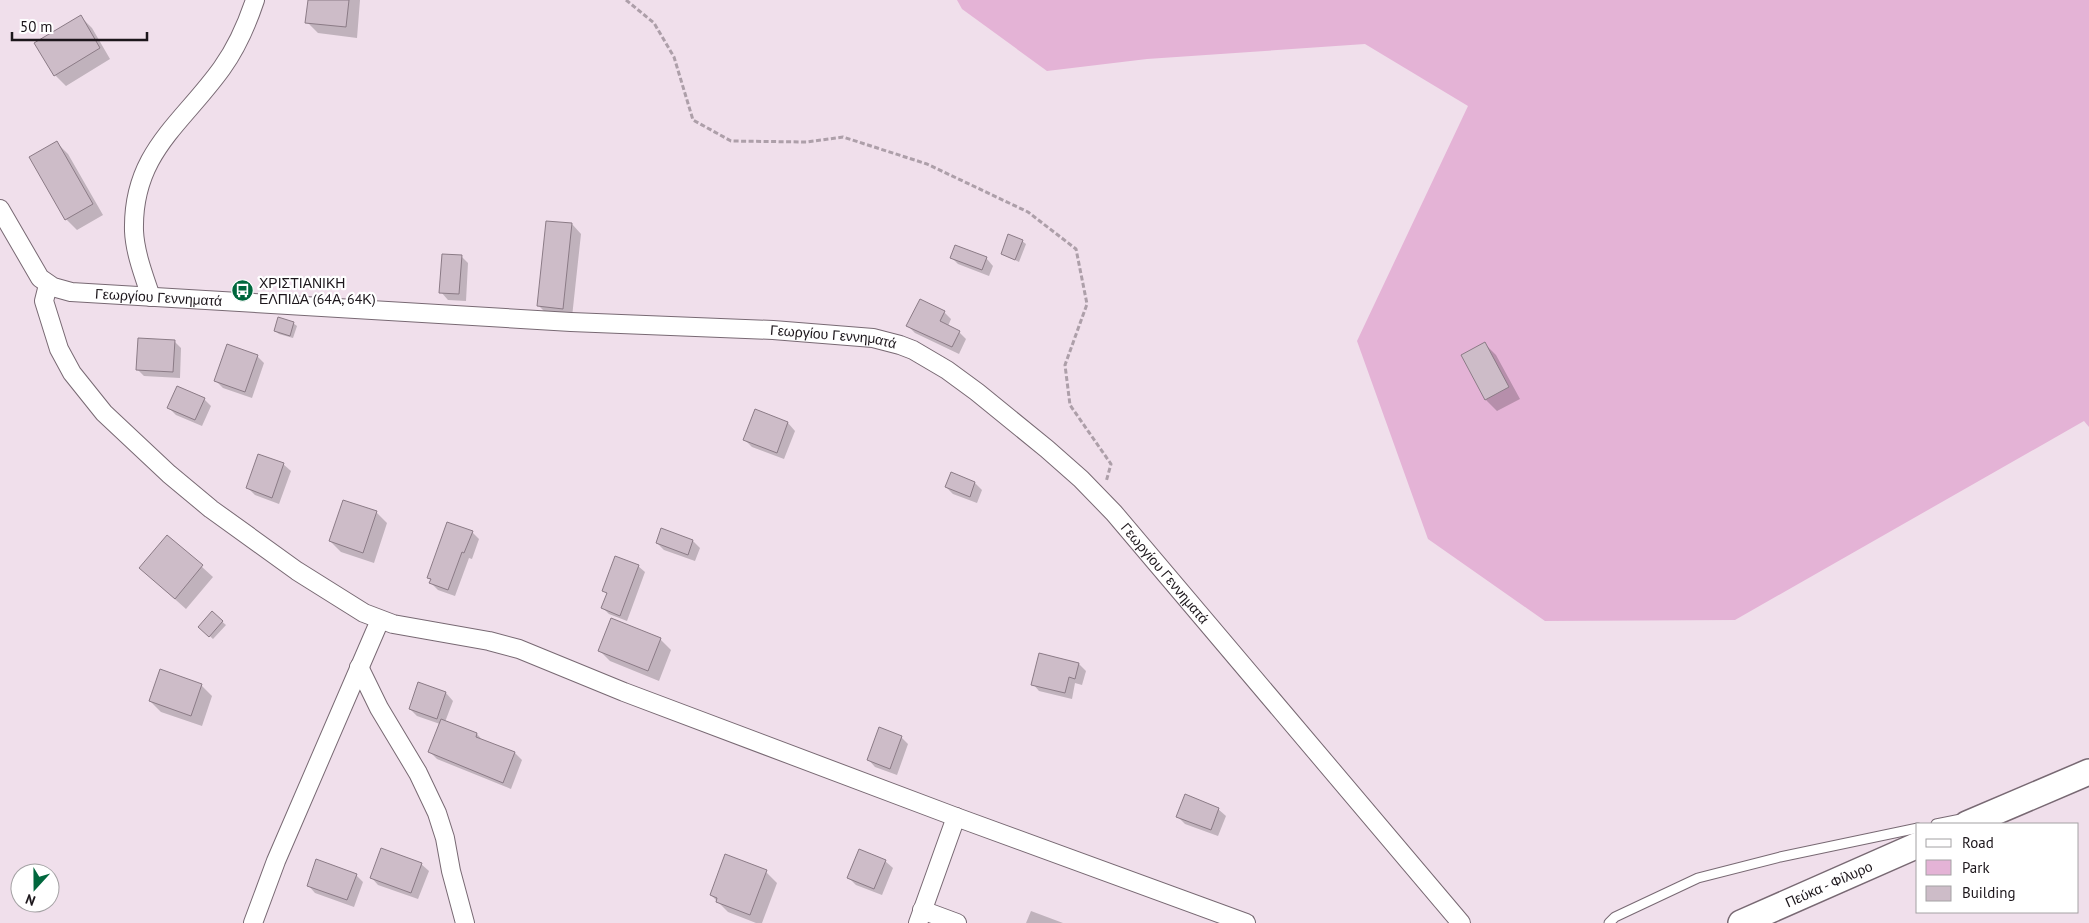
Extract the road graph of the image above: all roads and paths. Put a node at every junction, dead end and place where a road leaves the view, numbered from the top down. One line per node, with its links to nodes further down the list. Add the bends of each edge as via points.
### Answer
1 (255, 0): 5 (street, via 230,56 160,142 141,180 134,232)
2 (626, 0): 6 (path, via 654,23 674,57 693,120 723,137 731,141 766,143 843,137 927,164 1028,212 1076,249 1087,304 1065,365 1070,405 1111,464)
3 (0, 209): 4 (street, via 35,271)
4 (48, 285): 5 (street, Γεωργίου Γεννηματά, via 81,294); 7 (street, via 45,306 60,349 72,373 104,413 211,509 330,593)
5 (151, 297): 6 (street, Γεωργίου Γεννηματά, via 873,338 913,350 947,370 1020,426)
6 (1101, 500): 21 (street, Γεωργίου Γεννηματά)
7 (380, 620): 8 (street); 11 (street, via 519,649)
8 (359, 667): 17 (street); 18 (street, via 378,708 418,773 437,813)
9 (2089, 772): 10 (main road)
10 (1998, 811): 12 (lane); 13 (main road)
11 (956, 817): 16 (street); 20 (street)
12 (1941, 823)
13 (1969, 823)
14 (1916, 828): 22 (lane, via 1698,878 1615,917)
15 (1916, 846): 23 (main road, Πεύκα - Φίλυρο)
16 (920, 917): 19 (street)
17 (253, 923)
18 (465, 923)
19 (956, 923)
20 (1246, 923)
21 (1461, 923)
22 (1609, 923)
23 (1741, 923)

